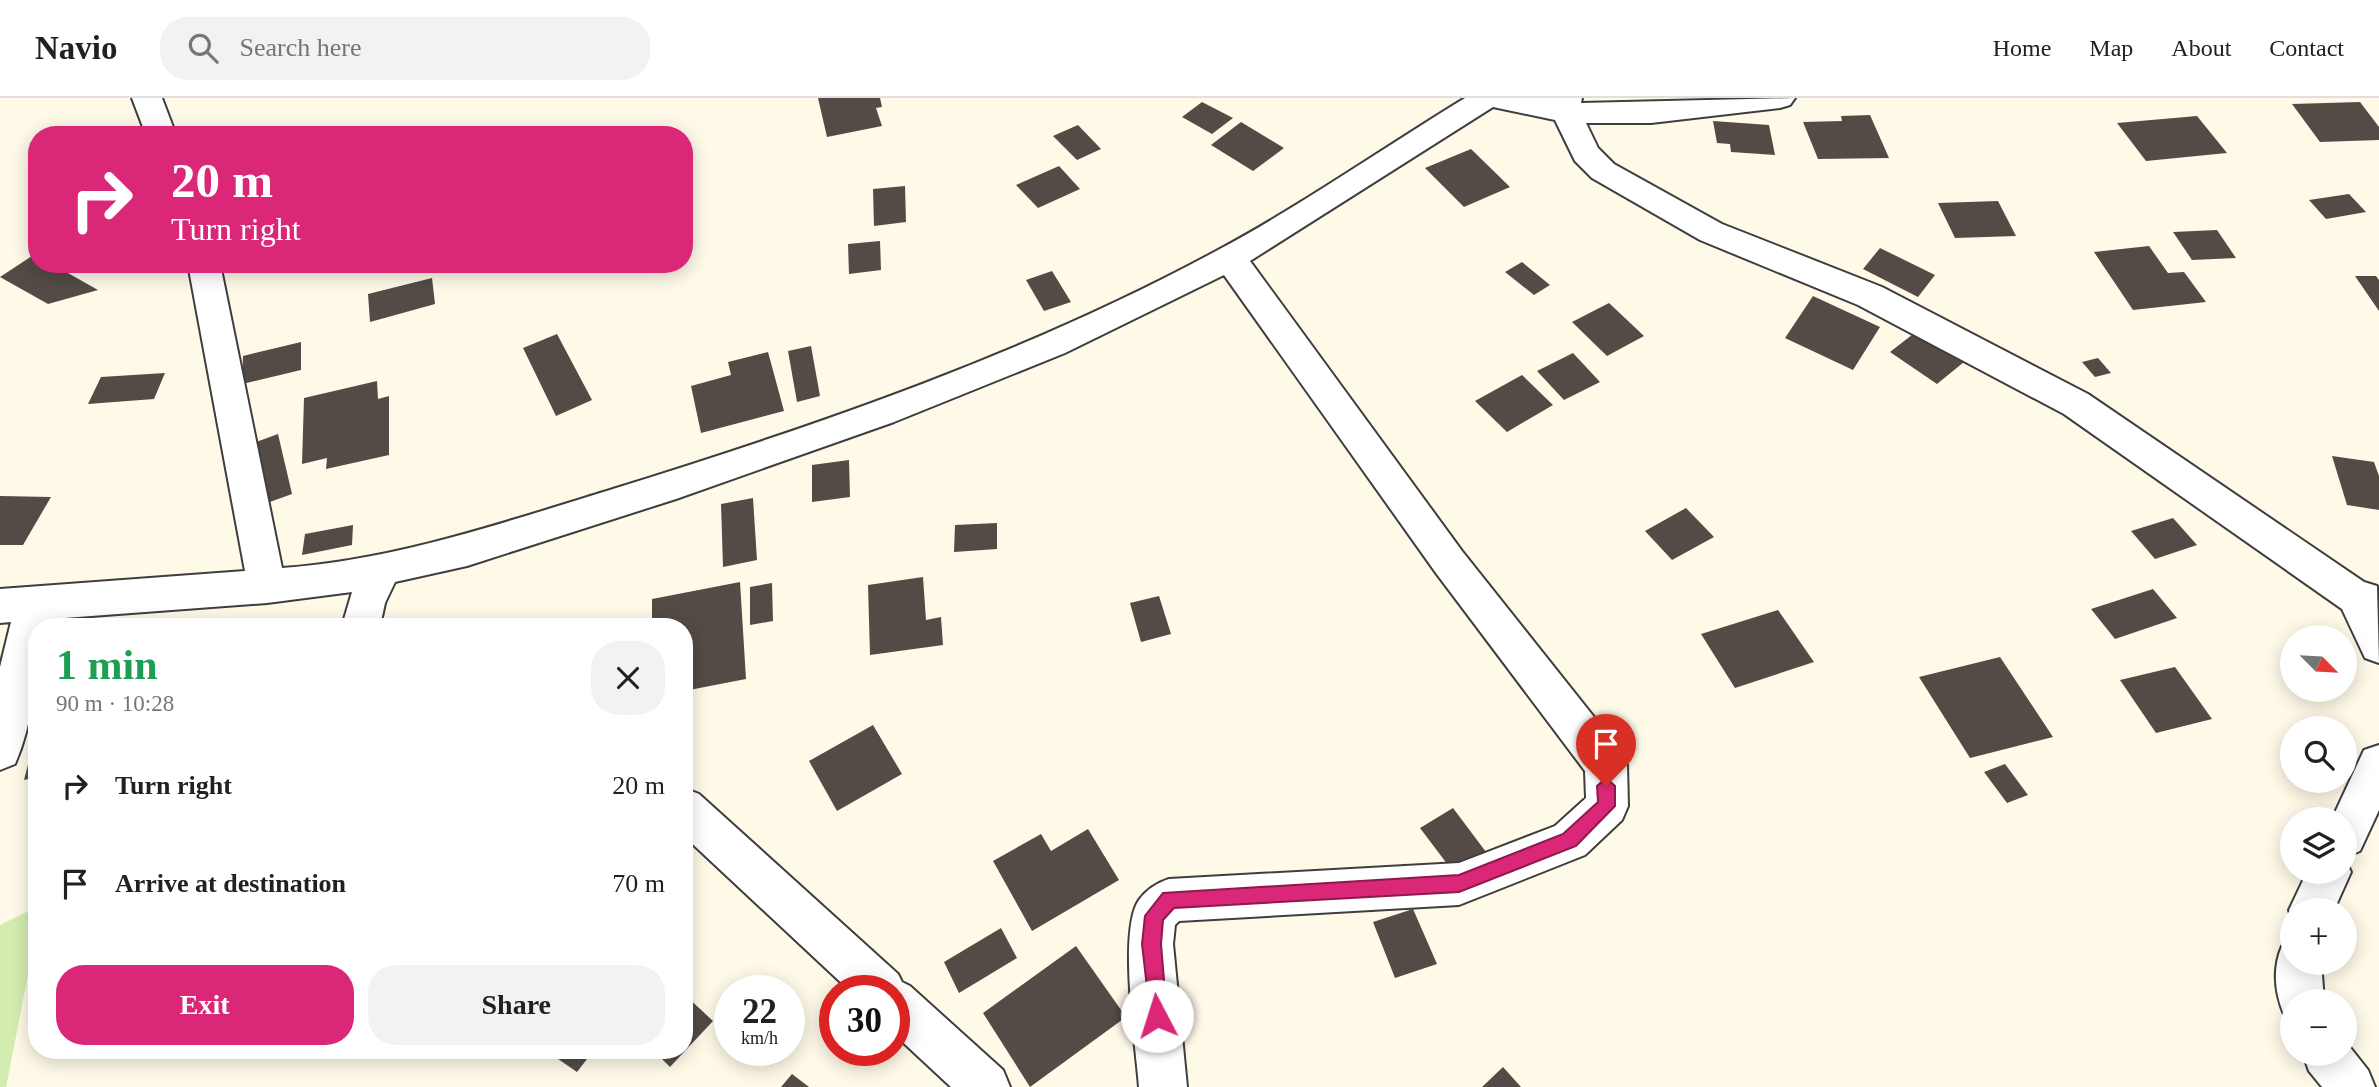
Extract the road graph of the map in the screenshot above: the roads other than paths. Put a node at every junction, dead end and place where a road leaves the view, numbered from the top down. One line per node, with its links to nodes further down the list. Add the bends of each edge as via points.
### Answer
1 (147, 98): 6 (street)
2 (1486, 98): 7 (street)
3 (1496, 98): 5 (street)
4 (1780, 98): 5 (street, via 1651,113)
5 (1566, 105): 11 (street, via 1586,154 1604,171 1711,232 1870,296 2076,404)
6 (158, 126)
7 (1230, 258): 9 (street, via 1053,344 882,412 467,550); 23 (street, via 1449,562 1606,765 1607,806 1570,841 1459,884 1169,900 1154,916 1151,944)
8 (206, 273): 10 (street)
9 (382, 569): 10 (street, via 328,581); 13 (street)
10 (267, 587): 12 (street)
11 (2372, 602): 14 (street)
12 (18, 605): 15 (street)
13 (363, 618)
14 (2379, 646)
15 (0, 751)
16 (2379, 764): 17 (street)
17 (2357, 811)
18 (693, 816): 19 (street)
19 (866, 975)
20 (910, 1017): 22 (street)
21 (2335, 1066): 24 (street)
22 (986, 1087)
23 (1163, 1087)
24 (2351, 1087)

